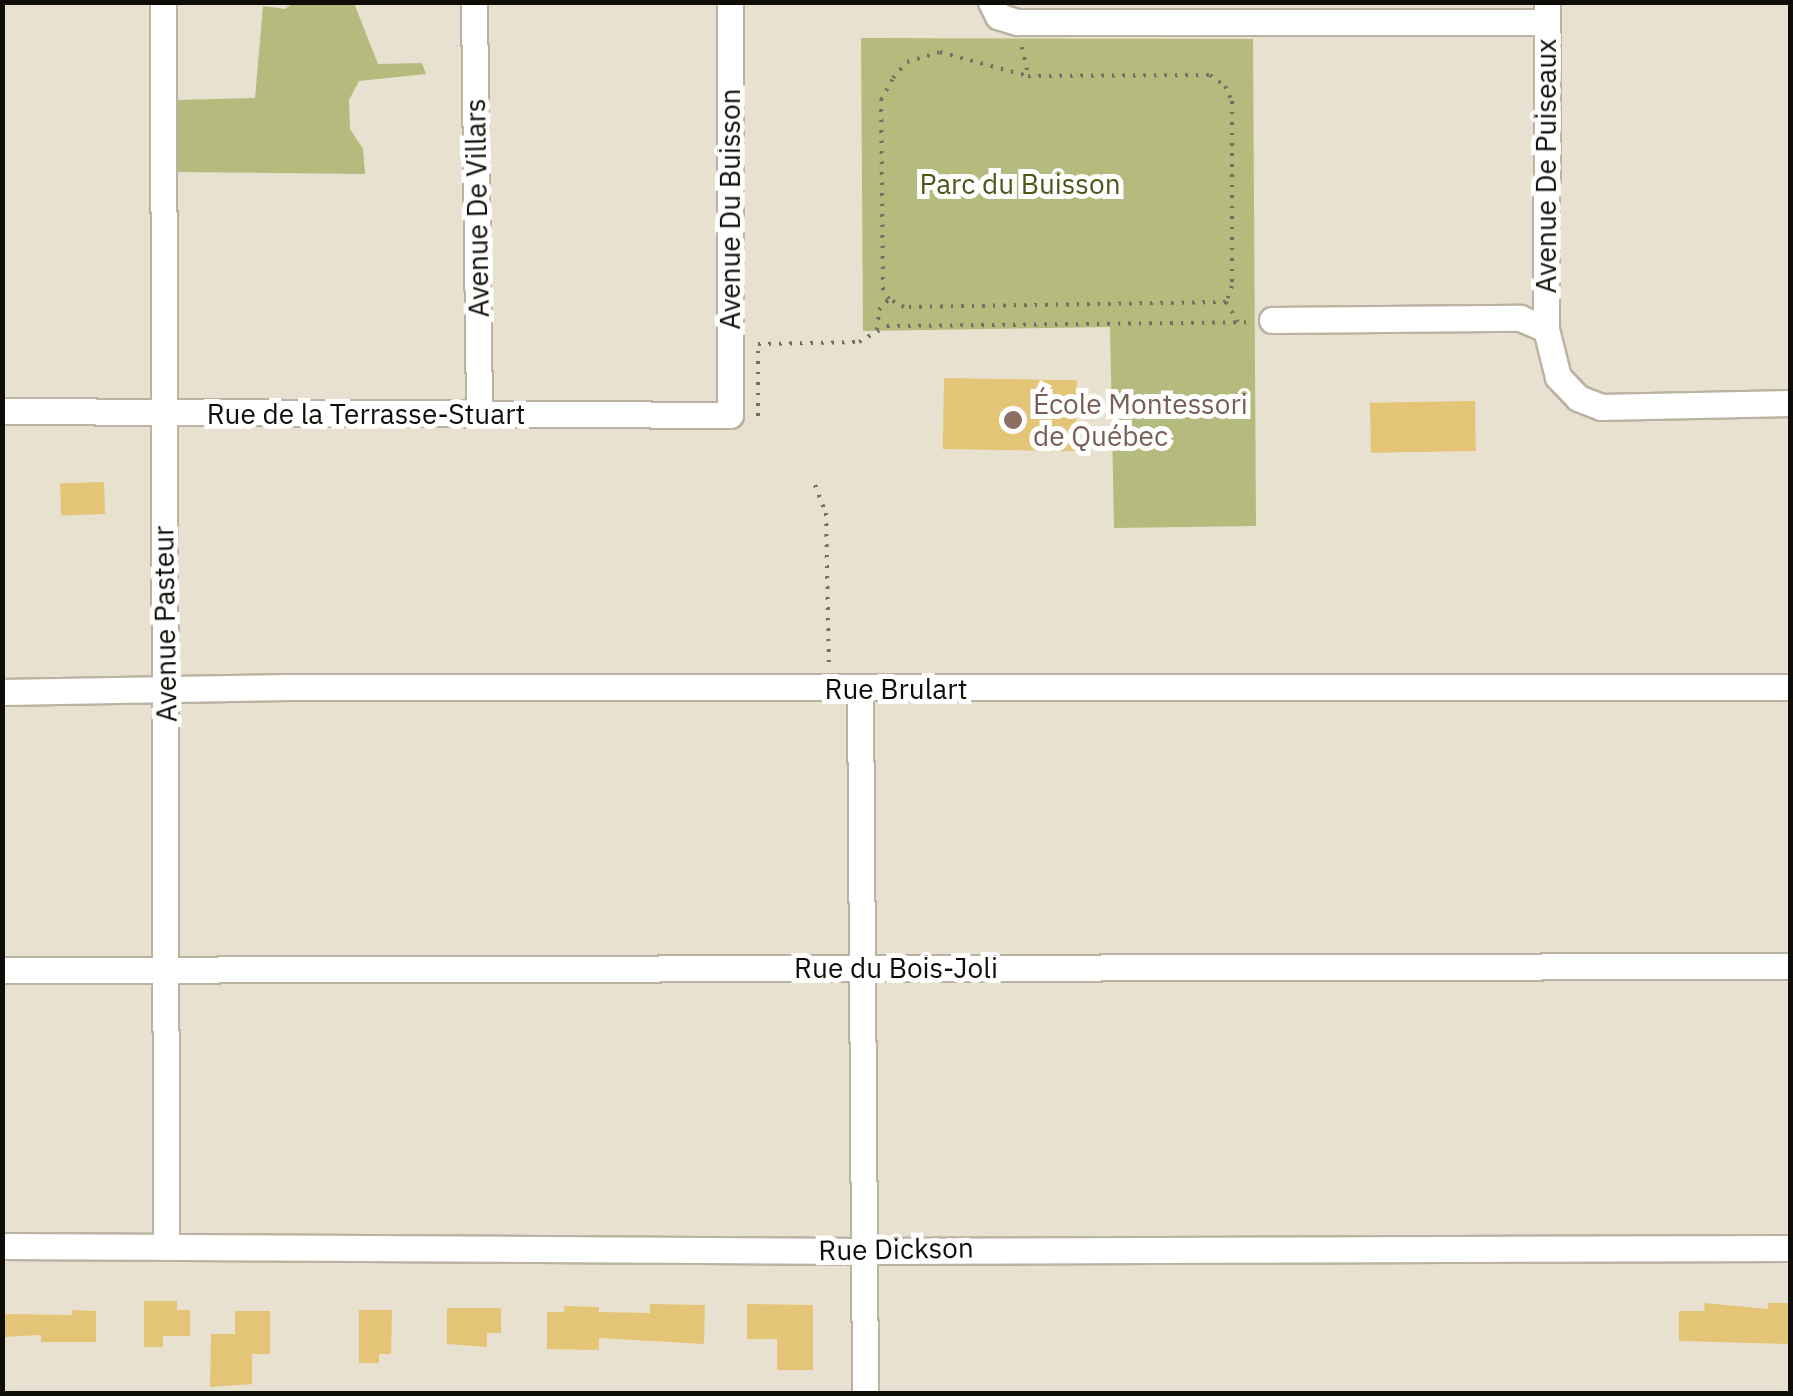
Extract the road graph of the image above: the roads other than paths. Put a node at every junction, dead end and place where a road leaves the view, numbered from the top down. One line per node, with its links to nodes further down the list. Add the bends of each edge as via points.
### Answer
1 (163, 2): 10 (street, Avenue Pasteur)
2 (474, 2): 11 (street, Avenue De Villars)
3 (730, 2): 12 (street, Avenue Du Buisson)
4 (990, 2): 5 (street, via 998,16 1017,22)
5 (1547, 12): 7 (street, Avenue De Puiseaux)
6 (1272, 320): 7 (street, via 1456,315 1520,318)
7 (1546, 329): 8 (street, Avenue De Puiseaux, via 1558,377 1578,398 1601,407)
8 (1790, 402)
9 (2, 411): 10 (street, Rue de la Terrasse-Stuart)
10 (164, 413): 11 (street, Rue de la Terrasse-Stuart); 14 (street, Avenue Pasteur)
11 (479, 413): 12 (street, Rue de la Terrasse-Stuart)
12 (730, 415)
13 (1790, 686): 15 (street, Rue Brulart)
14 (167, 689): 15 (street, Rue Brulart); 16 (street, Rue Brulart); 20 (street, Avenue Pasteur)
15 (860, 690): 18 (street)
16 (2, 692)
17 (1790, 966): 18 (street, Rue du Bois-Joli)
18 (862, 969): 20 (street, Rue du Bois-Joli); 24 (street)
19 (2, 970): 20 (street, Rue du Bois-Joli)
20 (166, 970): 21 (street, Avenue Pasteur)
21 (166, 1245): 22 (street, Rue Dickson); 24 (street, Rue Dickson)
22 (2, 1246)
23 (1790, 1248): 24 (street, Rue Dickson)
24 (862, 1251): 25 (street)
25 (865, 1394)

